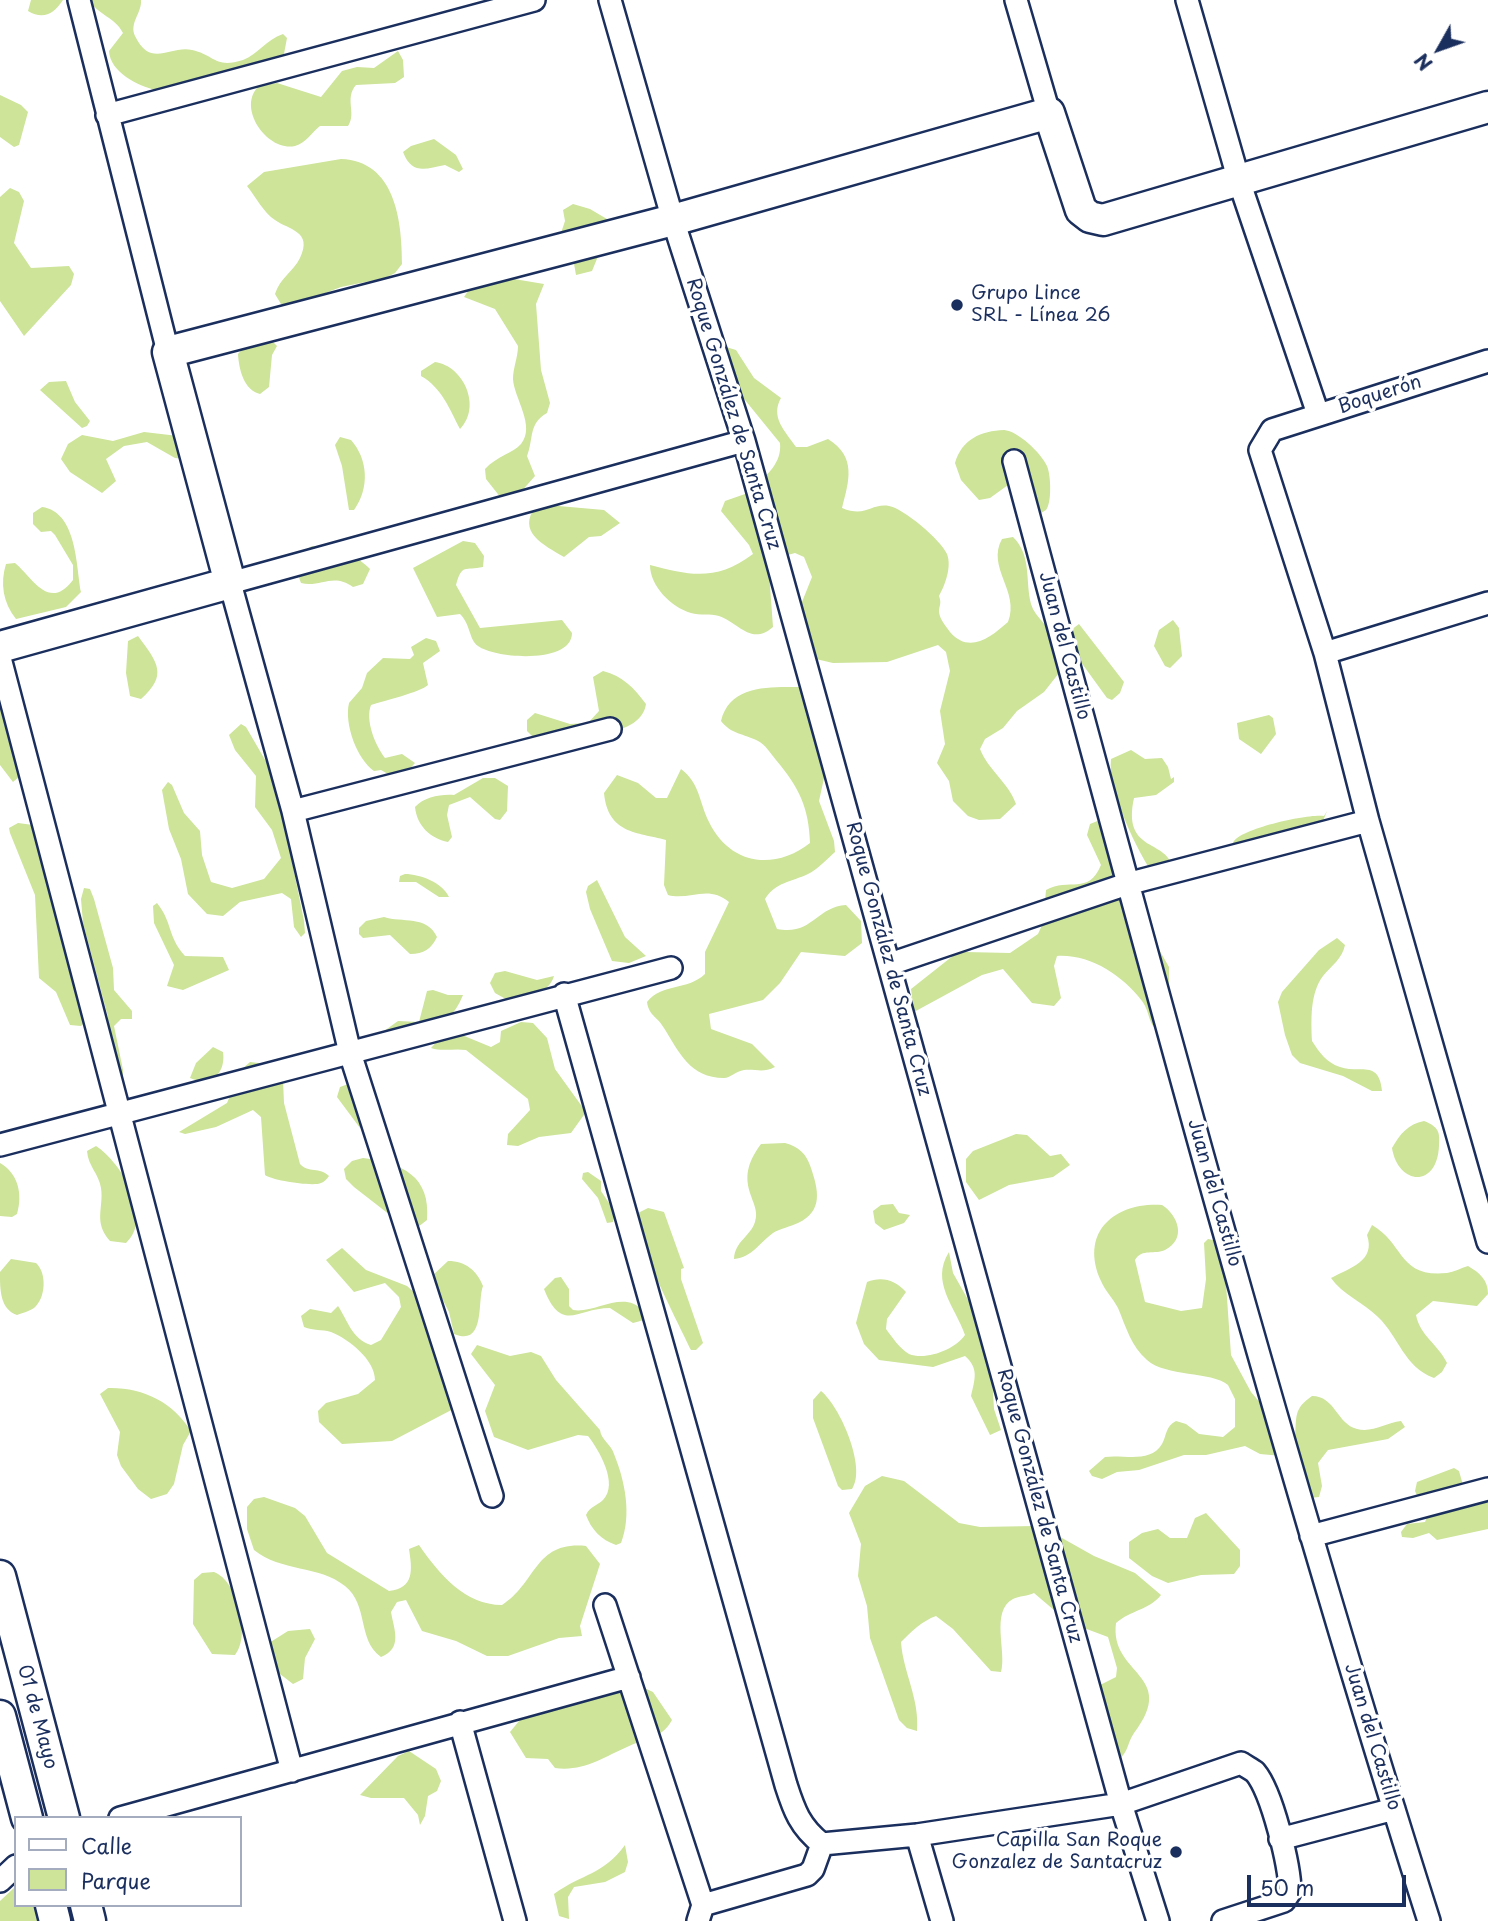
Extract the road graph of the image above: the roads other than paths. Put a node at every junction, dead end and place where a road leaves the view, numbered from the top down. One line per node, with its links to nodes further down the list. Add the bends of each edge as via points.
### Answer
1 (79, 0): 8 (street)
2 (534, 0): 8 (street)
3 (610, 0): 10 (street, Roque González de Santa Cruz)
4 (1186, 0): 9 (street)
5 (1022, 2): 7 (street)
6 (1488, 107): 9 (street)
7 (1049, 113): 9 (street, via 1081,210 1090,218 1103,220); 10 (street)
8 (107, 115): 11 (street)
9 (1239, 181): 13 (street)
10 (673, 219): 11 (street); 14 (street, Roque González de Santa Cruz)
11 (168, 352): 16 (street)
12 (1488, 360): 13 (street, Boquerón)
13 (1318, 414): 19 (street, Boquerón, via 1272,430 1260,450)
14 (744, 441): 16 (street); 25 (street, Roque González de Santa Cruz)
15 (1014, 461): 24 (street, Juan del Castillo)
16 (230, 583): 18 (street); 22 (street)
17 (1488, 603): 19 (street)
18 (0, 647)
19 (1325, 653): 23 (street)
20 (0, 658): 29 (street)
21 (610, 729): 22 (street)
22 (293, 811): 28 (street)
23 (1368, 821): 24 (street); 31 (street)
24 (1127, 884): 25 (street); 34 (street, Juan del Castillo)
25 (890, 964): 41 (street, Roque González de Santa Cruz)
26 (671, 968): 27 (street)
27 (564, 994): 28 (street); 48 (street, via 786,1784 796,1816)
28 (350, 1053): 29 (street); 33 (street)
29 (121, 1113): 30 (street); 40 (street)
30 (0, 1144)
31 (1488, 1242)
32 (1488, 1489): 34 (street)
33 (492, 1496)
34 (1311, 1536): 42 (street, Juan del Castillo)
35 (0, 1576): 44 (street, 01 de Mayo)
36 (605, 1605): 37 (street)
37 (629, 1678): 39 (street); 51 (street)
38 (0, 1716): 43 (street, 01 de Mayo)
39 (460, 1722): 40 (street); 52 (street)
40 (292, 1771): 45 (street)
41 (1121, 1804): 46 (street); 47 (street, via 1241,1763 1254,1772 1266,1792); 54 (street, Roque González de Santa Cruz)
42 (1394, 1809): 47 (street); 56 (street, Juan del Castillo)
43 (26, 1816)
44 (63, 1816)
45 (127, 1816)
46 (917, 1835): 48 (street); 53 (street)
47 (1280, 1839): 55 (street, via 1290,1885 1284,1901)
48 (821, 1844): 51 (street, via 807,1875)
49 (14, 1868): 50 (street)
50 (0, 1881)
51 (700, 1913)
52 (514, 1921)
53 (942, 1921)
54 (1158, 1921)
55 (1223, 1921)
56 (1429, 1921)

